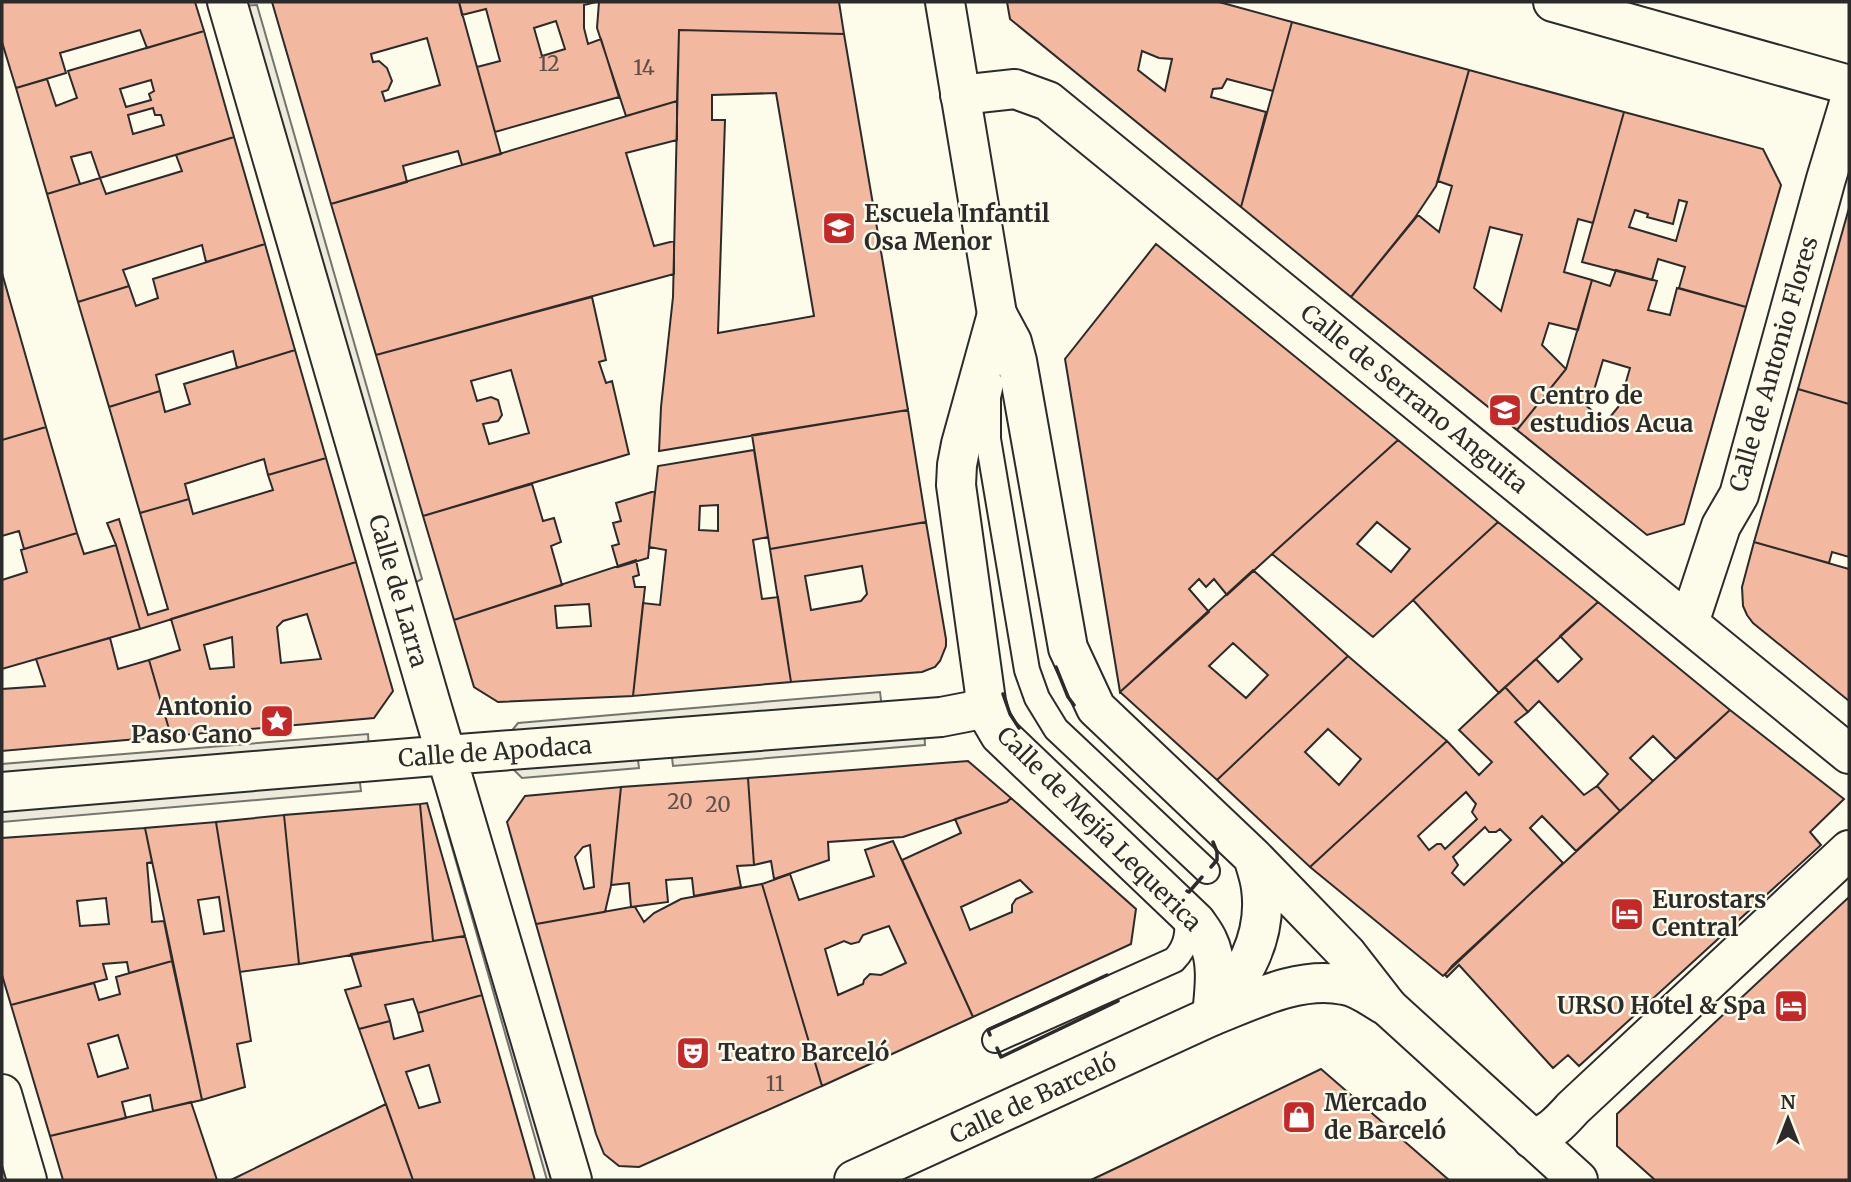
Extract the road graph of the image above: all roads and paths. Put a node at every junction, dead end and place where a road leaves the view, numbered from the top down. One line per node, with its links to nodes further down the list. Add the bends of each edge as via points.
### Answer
1 (228, 2): 11 (street, Calle de Larra)
2 (945, 2): 5 (street, Calle de Mejía Lequerica)
3 (1553, 2): 4 (street)
4 (1849, 85)
5 (960, 95): 7 (street, Calle de Mejía Lequerica); 8 (street, Calle de Serrano Anguita, via 1015,89 1048,101)
6 (1849, 103): 8 (street, Calle de Antonio Flores, via 1739,495 1721,526)
7 (997, 314): 9 (street, Calle de Mejía Lequerica, via 961,444 956,485); 14 (street, Calle de Mejía Lequerica, via 1017,361 1068,648 1096,708); 15 (lane, via 988,439 1027,670 1037,698 1056,729)
8 (1689, 623): 10 (street, Calle de Serrano Anguita)
9 (986, 701): 11 (street, Calle de Apodaca, via 972,711 941,717); 16 (street, Calle de Mejía Lequerica, via 1000,735)
10 (1849, 754)
11 (447, 755): 12 (street, Calle de Apodaca); 23 (street, Calle de Larra)
12 (2, 792)
13 (1849, 850): 21 (street, via 1558,1124)
14 (1253, 857): 17 (street, Calle de Mejía Lequerica, via 1346,953); 18 (street, via 1261,887 1258,940 1235,987)
15 (1207, 871)
16 (1186, 911): 18 (street, Calle de Mejía Lequerica, via 1210,944 1215,984); 19 (lane, via 1186,940 1174,960)
17 (1388, 1007): 18 (street, Calle de Mejía Lequerica, via 1360,990 1326,983 1289,988); 21 (street, Calle de Mejía Lequerica)
18 (1212, 1016): 24 (street, Calle de Barceló)
19 (995, 1041)
20 (2, 1094): 22 (street)
21 (1532, 1139): 25 (street, Calle de Mejía Lequerica)
22 (27, 1180)
23 (572, 1180)
24 (854, 1180)
25 (1578, 1180)

